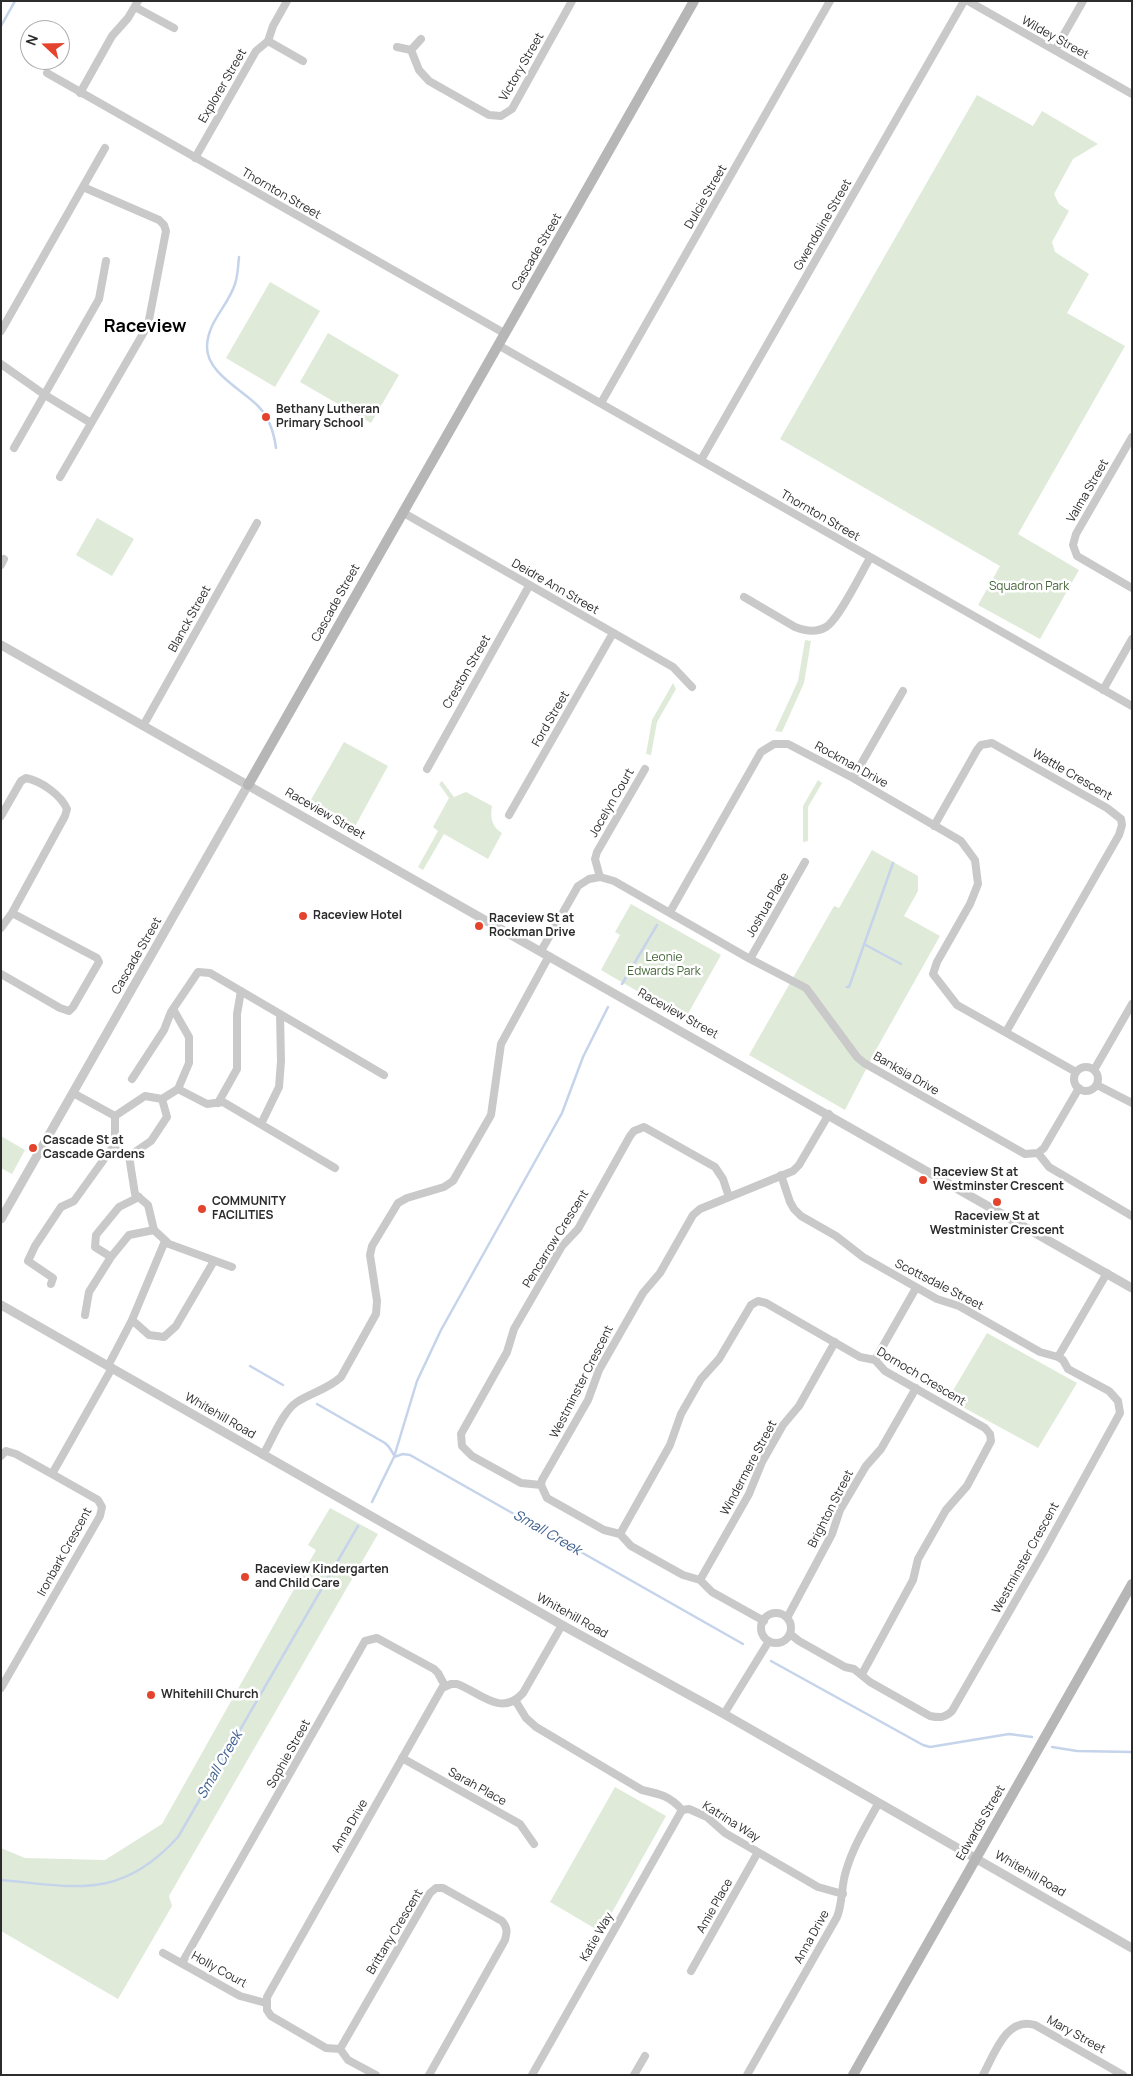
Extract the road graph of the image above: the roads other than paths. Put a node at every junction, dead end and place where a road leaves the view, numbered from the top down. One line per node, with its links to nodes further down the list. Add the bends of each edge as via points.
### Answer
1 (287, 1): 10 (street, Explorer Street, via 272,26)
2 (572, 1): 12 (street, Victory Street, via 512,109 501,116 489,115 429,81 418,70)
3 (694, 1): 23 (main road, Cascade Street)
4 (830, 1): 27 (street, Dulcie Street)
5 (966, 1): 13 (street, Wildey Street); 31 (street, Gwendoline Street)
6 (1083, 1): 13 (street)
7 (136, 4): 8 (street); 16 (street, via 112,36)
8 (174, 28)
9 (421, 39): 12 (street)
10 (268, 41): 14 (street); 19 (street, Explorer Street, via 256,51)
11 (397, 47): 12 (street)
12 (411, 50)
13 (1055, 50): 17 (street, Wildey Street)
14 (303, 61)
15 (46, 73): 16 (street, Thornton Street)
16 (80, 93): 19 (street, Thornton Street)
17 (1132, 94)
18 (105, 148): 20 (street)
19 (195, 158): 23 (street, Thornton Street)
20 (83, 187): 22 (street); 28 (street, via 158,220 166,231 148,326)
21 (106, 260): 26 (street, via 99,299)
22 (1, 331)
23 (504, 333): 24 (main road, Cascade Street)
24 (498, 345): 27 (street, Thornton Street); 33 (main road, Cascade Street)
25 (1, 364): 26 (street)
26 (45, 395): 28 (street); 30 (street)
27 (601, 403): 31 (street, Thornton Street)
28 (91, 423): 32 (street)
29 (1132, 437): 37 (street, Valma Street, via 1076,534 1073,545 1077,556)
30 (14, 448)
31 (701, 460): 35 (street, Thornton Street)
32 (60, 477)
33 (402, 512): 36 (street, Deidre Ann Street); 50 (main road, Cascade Street)
34 (257, 523): 46 (street, Blanck Street)
35 (870, 558): 38 (street, via 832,623 818,630 795,627); 43 (street, Thornton Street)
36 (529, 586): 39 (street, Deidre Ann Street); 48 (street, Creston Street)
37 (1132, 588)
38 (744, 597)
39 (613, 633): 42 (street, Deidre Ann Street, via 673,667); 51 (street, Ford Street)
40 (1132, 639): 43 (street)
41 (1, 645): 46 (street, Raceview Street)
42 (692, 687)
43 (1103, 690): 45 (street, Thornton Street)
44 (903, 691): 49 (street)
45 (1132, 706)
46 (143, 726): 50 (street, Raceview Street)
47 (645, 768): 55 (street, Jocelyn Court, via 597,852 595,859)
48 (426, 769)
49 (853, 778): 53 (street, Rockman Drive); 56 (street, Rockman Drive, via 788,744 774,744 761,752)
50 (248, 785): 59 (street, Raceview Street); 74 (street, Cascade Street)
51 (509, 815)
52 (1, 816): 57 (street, via 21,781 26,778 51,791 67,809)
53 (934, 826): 66 (street, Rockman Drive, via 961,840 975,860 978,884 937,962 934,974 957,1005); 66 (street, Wattle Crescent, via 977,750 981,745 992,743 1121,819 1119,834)
54 (806, 862): 60 (street, Joshua Place)
55 (600, 877): 56 (street, via 614,881); 59 (street, via 578,886)
56 (670, 912): 60 (street, Banksia Drive)
57 (12, 913): 58 (street); 61 (street, via 97,958 99,962 69,1011)
58 (1, 928)
59 (545, 954): 78 (street, Raceview Street); 107 (street, via 501,1044 491,1115 453,1181 398,1204 372,1246 370,1255 376,1314 340,1378 289,1408)
60 (750, 959): 82 (street, Banksia Drive, via 806,988 864,1063 1025,1154)
61 (1, 974)
62 (241, 991): 64 (street, via 210,973 198,972); 65 (street); 76 (street, via 237,1014 237,1069)
63 (1132, 1004): 67 (street)
64 (173, 1009): 70 (street, via 164,1030); 73 (street, via 189,1037 189,1063)
65 (280, 1014): 69 (street); 80 (street, via 279,1087)
66 (1006, 1032): 68 (street, Rockman Drive)
67 (1094, 1070): 68 (street, via 1083,1067); 71 (street, via 1098,1077)
68 (1076, 1072): 72 (street, via 1075,1082)
69 (384, 1075)
70 (132, 1080)
71 (1097, 1085): 72 (street, via 1090,1090); 77 (street)
72 (1079, 1088): 82 (street)
73 (178, 1089): 75 (street); 76 (street, via 207,1104)
74 (72, 1093): 79 (street); 89 (street, Cascade Street)
75 (162, 1099): 79 (street, via 146,1096); 83 (street, via 167,1117 151,1141)
76 (218, 1103): 80 (street, via 223,1102)
77 (1132, 1103)
78 (829, 1114): 85 (street, Westminster Crescent, via 799,1165); 95 (street, Raceview Street)
79 (116, 1116): 81 (street)
80 (261, 1124): 84 (street)
81 (115, 1144): 83 (street, via 115,1149); 96 (street, via 74,1201 61,1207 28,1260 52,1278)
82 (1038, 1153): 88 (street, via 1049,1167)
83 (129, 1156): 86 (street, via 135,1194)
84 (335, 1168)
85 (781, 1176): 87 (street, Westminster Crescent); 97 (street, Scottsdale Street, via 790,1202 801,1216 836,1236 863,1258)
86 (139, 1197): 90 (street, via 148,1205); 92 (street, via 120,1207 96,1235 96,1247)
87 (729, 1197): 110 (street, Westminster Crescent, via 693,1215 598,1370 588,1400); 110 (street, Pencarrow Crescent, via 715,1167 644,1127 630,1136 578,1229 562,1246 514,1330 507,1352 461,1434 462,1446 472,1456 521,1484)
88 (1132, 1216)
89 (1, 1219)
90 (154, 1230): 91 (street); 92 (street, via 129,1235)
91 (165, 1240): 93 (street); 101 (street)
92 (111, 1257): 100 (street, via 89,1292)
93 (214, 1261): 94 (street); 101 (street, via 176,1326 164,1337 149,1335)
94 (232, 1267)
95 (1107, 1273): 98 (street, Raceview Street); 103 (street)
96 (51, 1284)
97 (916, 1288): 103 (street, Scottsdale Street, via 959,1306 1040,1352); 104 (street)
98 (1132, 1288)
99 (1, 1305): 105 (street, Whitehill Road)
100 (85, 1315)
101 (132, 1320): 105 (street)
102 (835, 1342): 104 (street, Dornoch Crescent, via 860,1357); 111 (street, Dornoch Crescent, via 766,1303 758,1301 751,1305 719,1359 701,1379 681,1414 670,1445); 112 (street, Windermere Street, via 799,1406 783,1425 762,1462 749,1494)
103 (1058, 1357): 119 (street, Westminster Crescent, via 1068,1369 1109,1391 1118,1401 1120,1413 959,1702 947,1716 930,1716 870,1682)
104 (875, 1360): 106 (street, Dornoch Crescent, via 885,1371)
105 (110, 1367): 107 (street, Whitehill Road); 109 (street)
106 (916, 1388): 114 (street, Brighton Street, via 844,1504 832,1534); 119 (street, Dornoch Crescent, via 985,1428 991,1442 967,1486 946,1510 918,1559 913,1580)
107 (264, 1455): 116 (street, Whitehill Road)
108 (1, 1456): 109 (street, via 6,1451 16,1454)
109 (52, 1474): 121 (street, Ironbark Crescent, via 98,1500 102,1507 100,1516)
110 (541, 1486): 111 (street, via 548,1498 601,1529)
111 (620, 1534): 112 (street, via 631,1546 682,1575)
112 (700, 1580): 115 (street, via 712,1592)
113 (1132, 1584): 129 (main road, Edwards Street)
114 (786, 1618): 115 (street, via 774,1614); 117 (street, via 791,1625)
115 (764, 1621): 118 (street, via 762,1631)
116 (562, 1625): 122 (street, via 523,1693); 123 (street, Whitehill Road)
117 (790, 1634): 118 (street, via 784,1641); 119 (street, Westminster Crescent)
118 (769, 1641): 123 (street)
119 (862, 1674)
120 (445, 1686): 122 (street, via 462,1686 496,1703); 124 (street, Anna Drive); 133 (street, Sophie Street, via 434,1669 376,1638 365,1641)
121 (1, 1688)
122 (515, 1700): 126 (street, Katrina Way, via 530,1724 642,1790 674,1800)
123 (724, 1714): 125 (street, Whitehill Road)
124 (402, 1758): 127 (street, Sarah Place, via 520,1824); 135 (street, Anna Drive, via 274,1983)
125 (878, 1804): 129 (street, Whitehill Road); 130 (street, Anna Drive, via 852,1851)
126 (682, 1810): 128 (street, Katrina Way, via 689,1809 707,1817); 140 (street, Katie Way)
127 (534, 1844)
128 (758, 1852): 130 (street, Katrina Way, via 818,1887); 134 (street, Amie Place)
129 (976, 1858): 131 (street, Whitehill Road); 143 (main road, Edwards Street)
130 (843, 1894): 142 (street, Anna Drive, via 837,1917)
131 (1132, 1948)
132 (162, 1954): 133 (street, Holly Court)
133 (182, 1963): 135 (street, Holly Court, via 240,1996)
134 (692, 1971)
135 (266, 2003): 136 (street, via 271,2016 326,2048)
136 (340, 2049): 138 (street, via 348,2060); 139 (street, Brittany Crescent, via 430,1893 436,1888 443,1888 502,1921 507,1932)
137 (645, 2056): 141 (street)
138 (376, 2075)
139 (428, 2075)
140 (532, 2075)
141 (634, 2075)
142 (747, 2075)
143 (853, 2075)
144 (983, 2075): 145 (street, Mary Street, via 1011,2028 1024,2023 1035,2025)
145 (1123, 2075)

